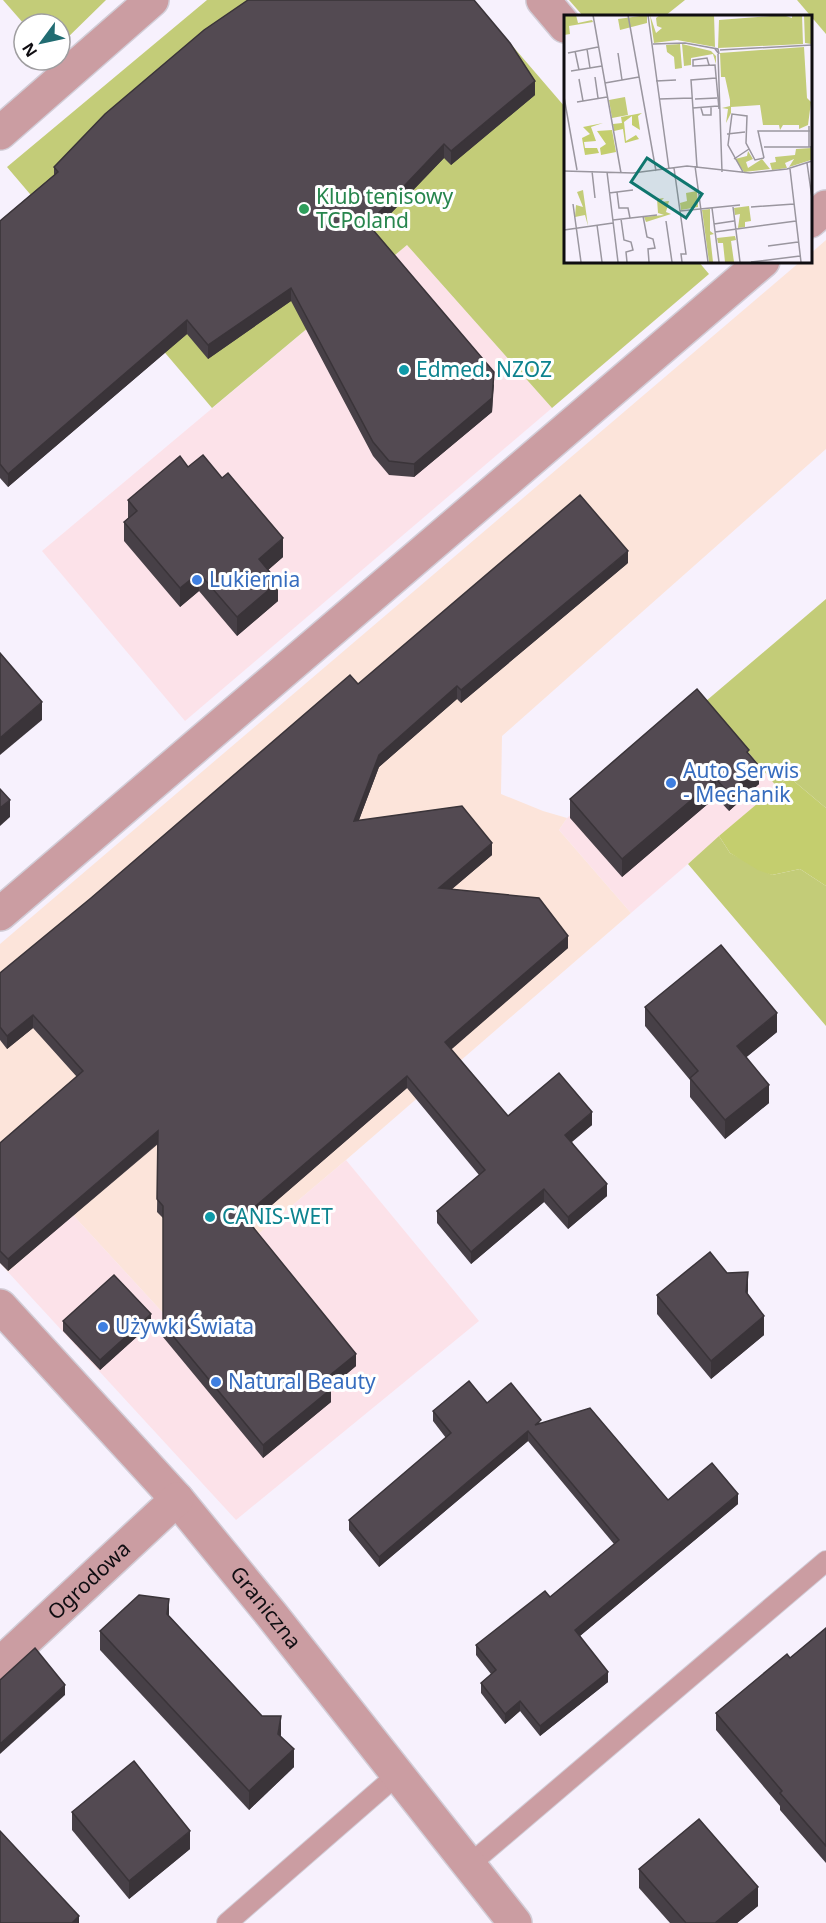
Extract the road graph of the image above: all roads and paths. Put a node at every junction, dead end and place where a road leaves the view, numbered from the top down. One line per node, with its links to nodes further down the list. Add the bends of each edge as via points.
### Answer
1 (152, 0): 4 (street)
2 (543, 0): 3 (street)
3 (564, 25)
4 (0, 133)
5 (826, 207): 6 (street)
6 (811, 220)
7 (762, 262): 8 (street)
8 (0, 914)
9 (0, 1306): 10 (street, Graniczna)
10 (177, 1499): 12 (street, Ogrodowa); 13 (street, Graniczna)
11 (826, 1561): 14 (lane)
12 (0, 1664)
13 (397, 1775): 14 (street, Graniczna); 15 (lane)
14 (469, 1865): 16 (street, Graniczna)
15 (227, 1923)
16 (515, 1923)

